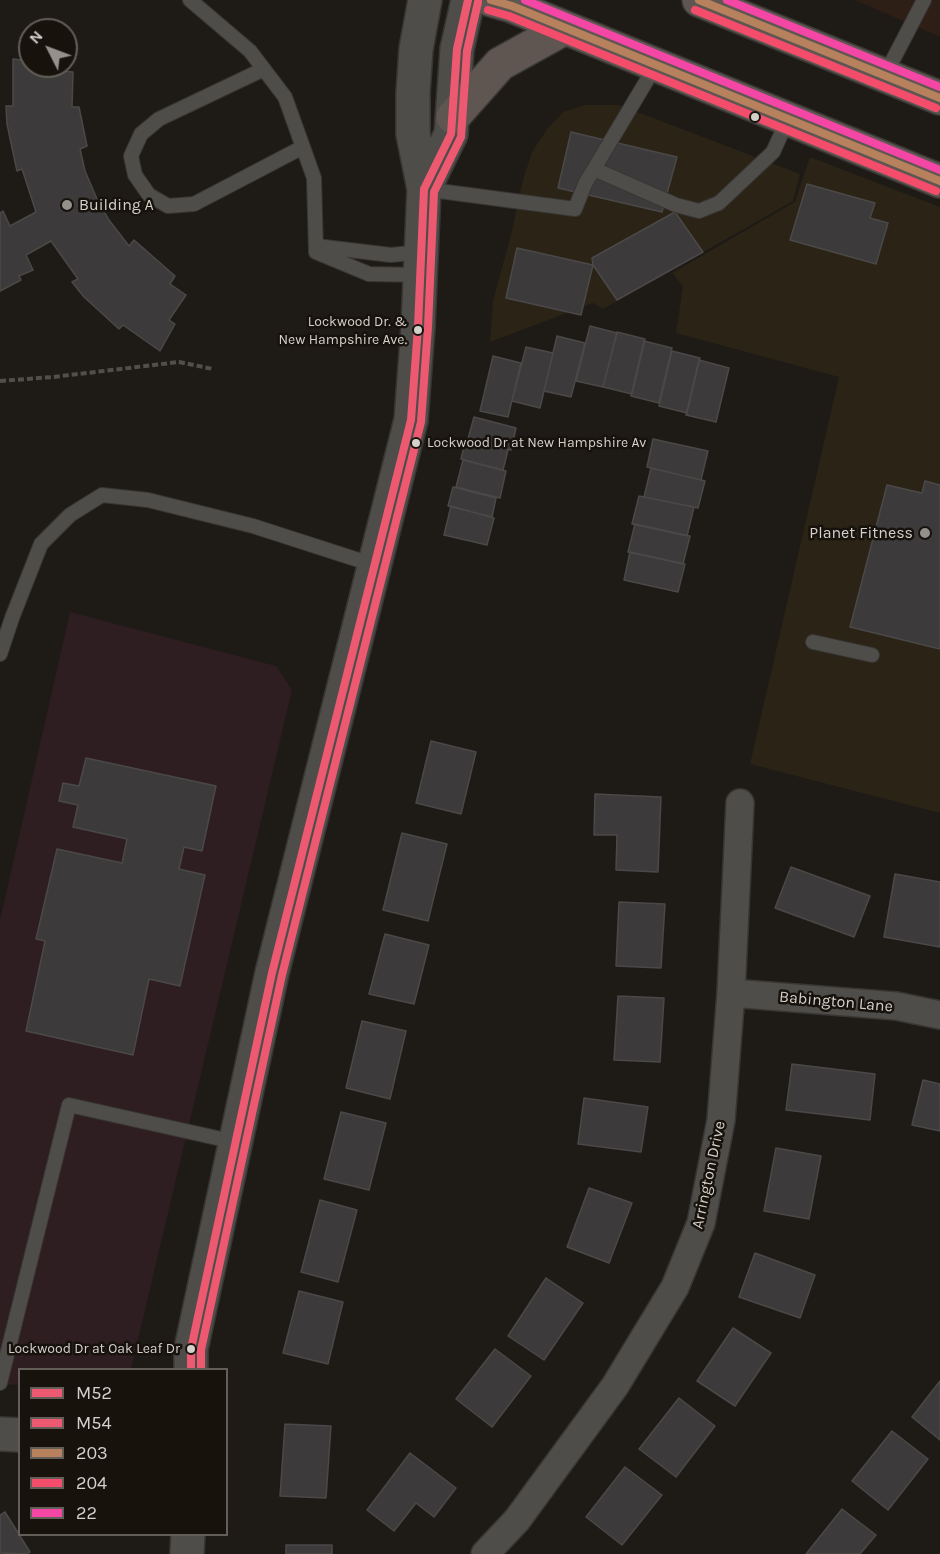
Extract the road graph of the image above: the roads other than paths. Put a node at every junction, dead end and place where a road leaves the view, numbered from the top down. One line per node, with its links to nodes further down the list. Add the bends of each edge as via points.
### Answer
1 (190, 0): 9 (lane, via 250,51)
2 (425, 0): 17 (street, via 412,106 413,134)
3 (468, 0): 12 (street, via 457,49)
4 (491, 0): 7 (main road)
5 (700, 0): 10 (main road)
6 (924, 0): 10 (lane)
7 (565, 28): 8 (main road); 12 (main road, via 500,64)
8 (656, 65): 13 (main road); 15 (lane)
9 (264, 69): 14 (lane, via 285,97); 14 (lane, via 159,119 141,134 130,156 135,176 149,195 168,206 194,204)
10 (885, 75): 11 (main road)
11 (940, 98)
12 (453, 117): 17 (street, via 451,134)
13 (788, 119): 15 (lane, via 773,152 719,203 699,211); 16 (main road)
14 (303, 147): 18 (lane, via 314,178)
15 (594, 169): 17 (lane, via 575,209)
16 (940, 181)
17 (424, 189): 19 (street)
18 (316, 249): 19 (lane, via 391,255); 19 (lane, via 369,274)
19 (421, 263): 20 (street, via 411,420)
20 (375, 565): 22 (lane, via 253,526 148,500 102,495 70,515 41,544); 27 (street, via 272,973)
21 (813, 642): 23 (lane)
22 (0, 654)
23 (872, 655)
24 (740, 803): 25 (street, Arrington Drive)
25 (731, 993): 26 (street, Babington Lane, via 896,1006); 34 (street, Arrington Drive, via 721,1119 701,1223 675,1287 615,1386 516,1520)
26 (940, 1015)
27 (235, 1142): 28 (street, via 191,1349); 29 (lane, via 69,1106)
28 (191, 1368)
29 (0, 1383)
30 (0, 1434): 31 (street)
31 (18, 1435)
32 (188, 1536): 33 (street)
33 (188, 1554)
34 (485, 1554)

